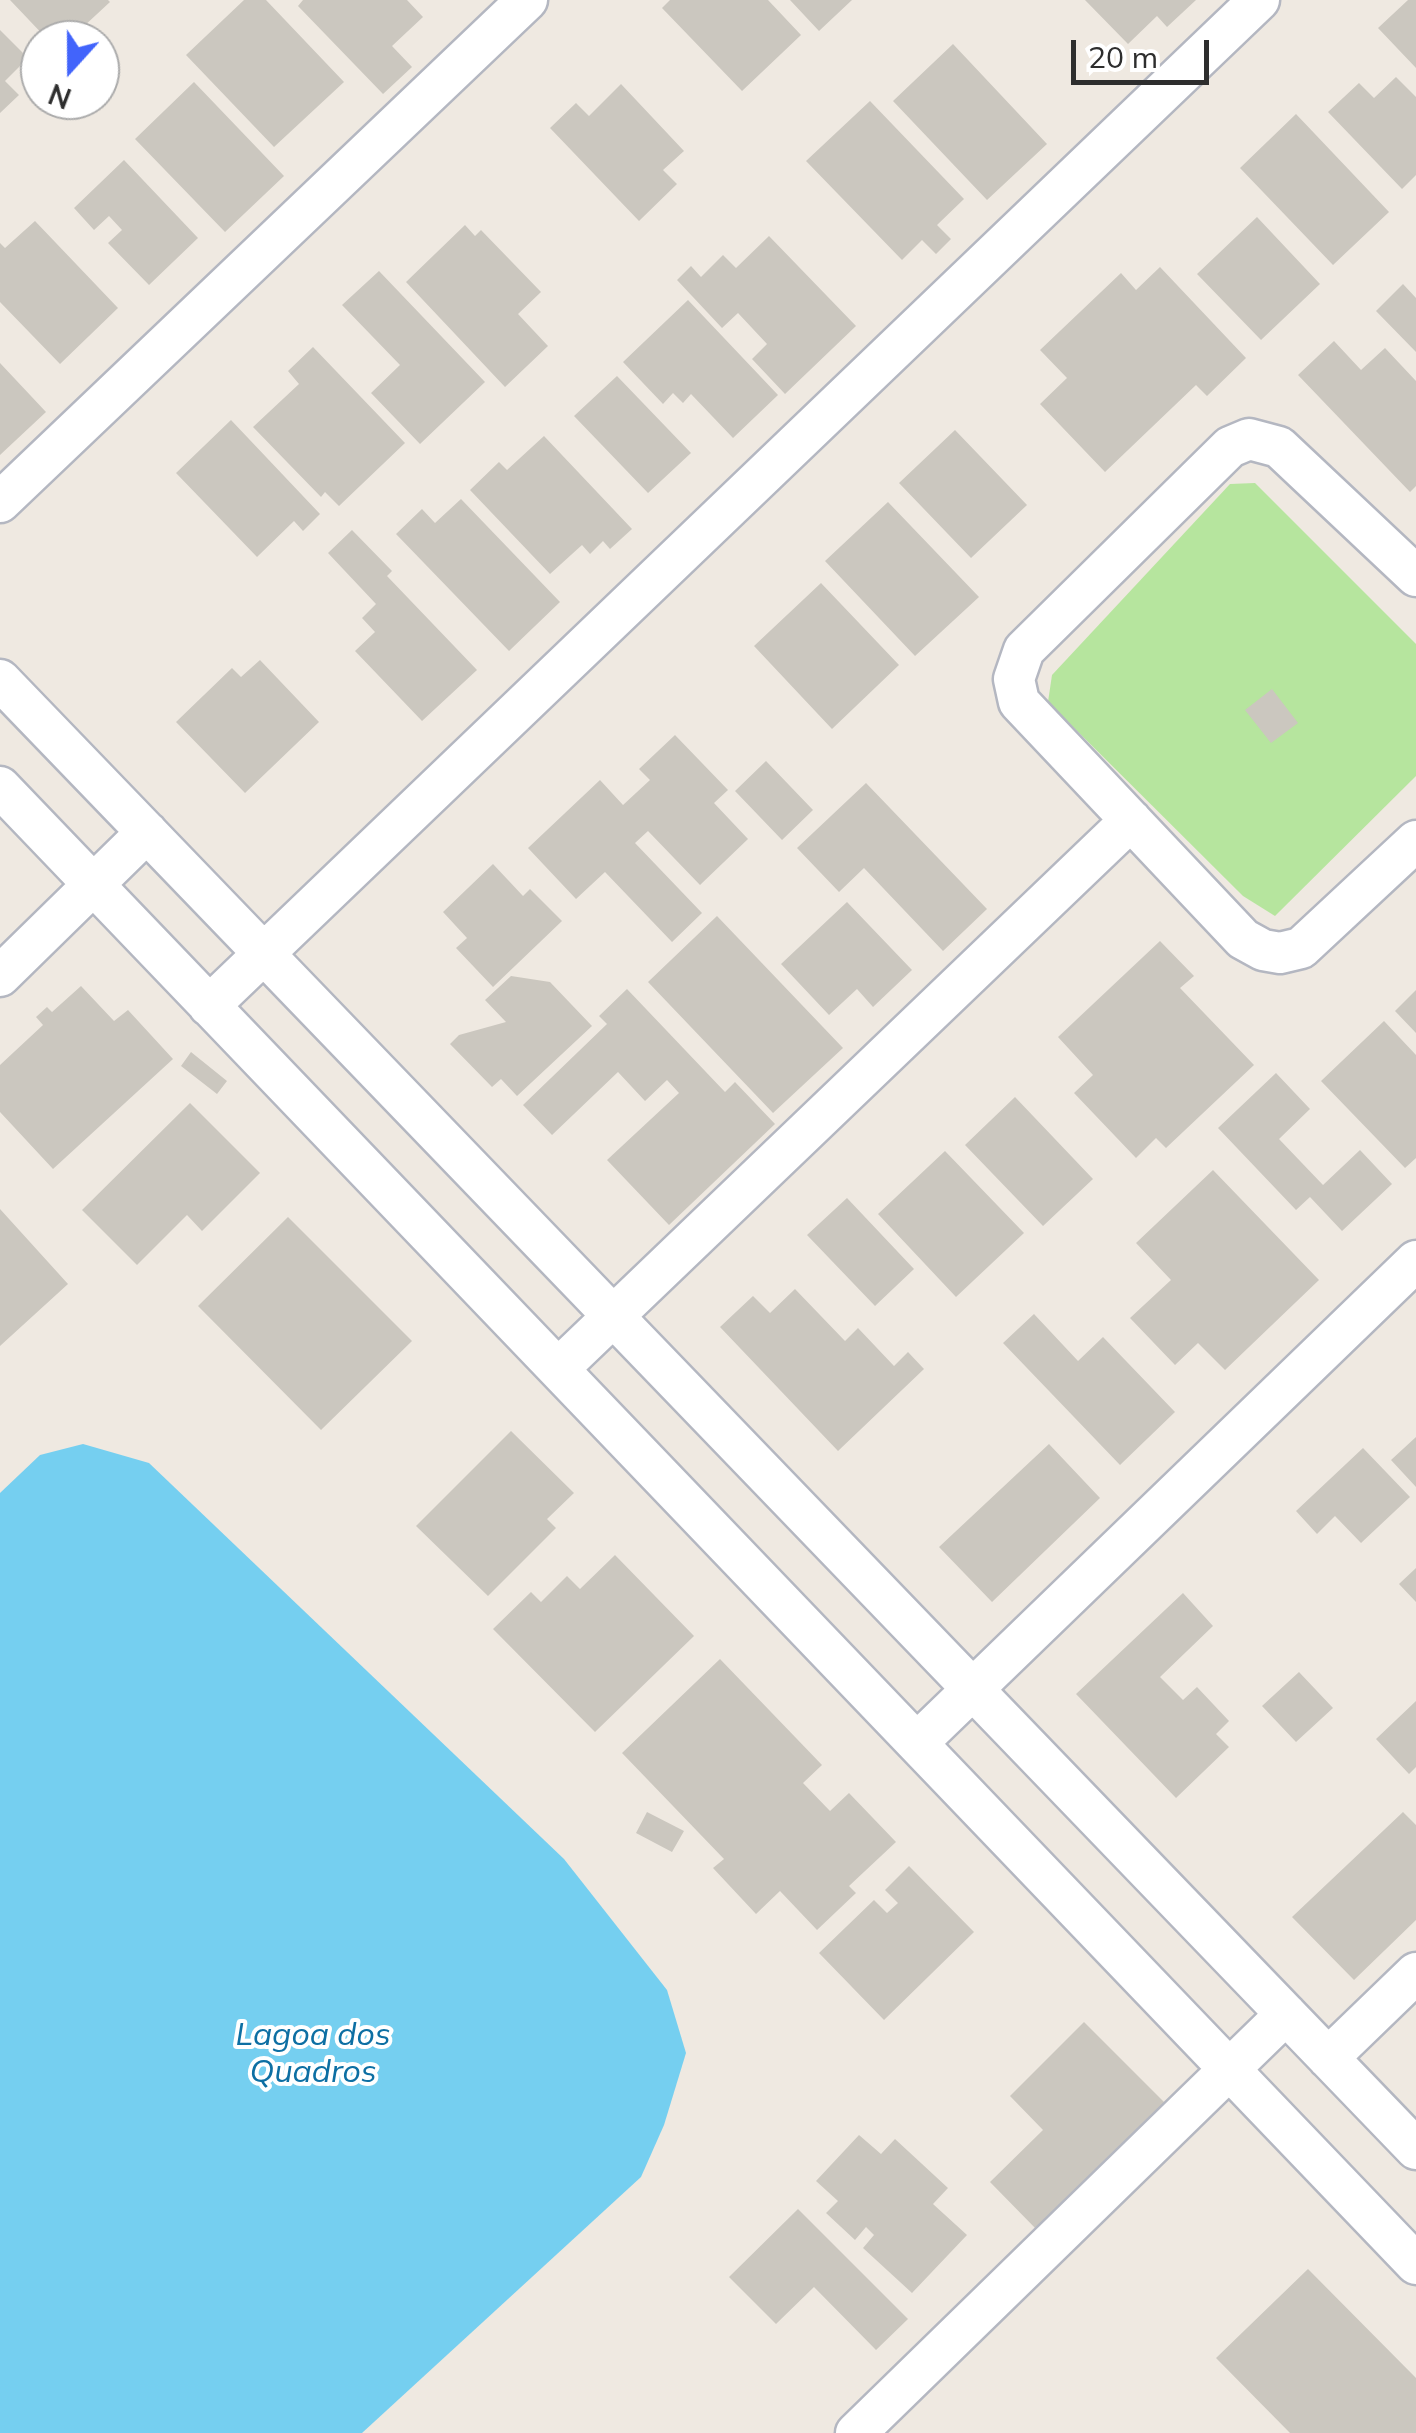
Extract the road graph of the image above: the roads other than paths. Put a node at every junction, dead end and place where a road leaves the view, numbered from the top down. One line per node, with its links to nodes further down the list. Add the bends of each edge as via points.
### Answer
1 (527, 0): 3 (street)
2 (1259, 0): 11 (street)
3 (0, 502)
4 (1413, 566): 7 (street, via 1279,447 1250,439 1230,447 1024,650 1014,679 1019,702)
5 (0, 680): 8 (street)
6 (0, 787): 10 (street)
7 (1130, 820): 9 (street, via 1243,939 1280,953 1301,948); 15 (street)
8 (146, 832): 10 (street); 11 (street)
9 (1416, 841)
10 (94, 885): 12 (street); 13 (street)
11 (264, 953): 13 (street); 15 (street)
12 (0, 976)
13 (209, 1006): 16 (street)
14 (1416, 1261): 17 (street)
15 (613, 1316): 16 (street); 17 (street)
16 (558, 1370): 18 (street)
17 (972, 1688): 18 (street); 20 (street)
18 (917, 1743): 22 (street)
19 (1416, 1973): 21 (street)
20 (1286, 2014): 21 (street); 22 (street)
21 (1328, 2058): 23 (street)
22 (1230, 2069): 24 (street); 25 (street)
23 (1416, 2150)
24 (1416, 2264)
25 (856, 2433)

